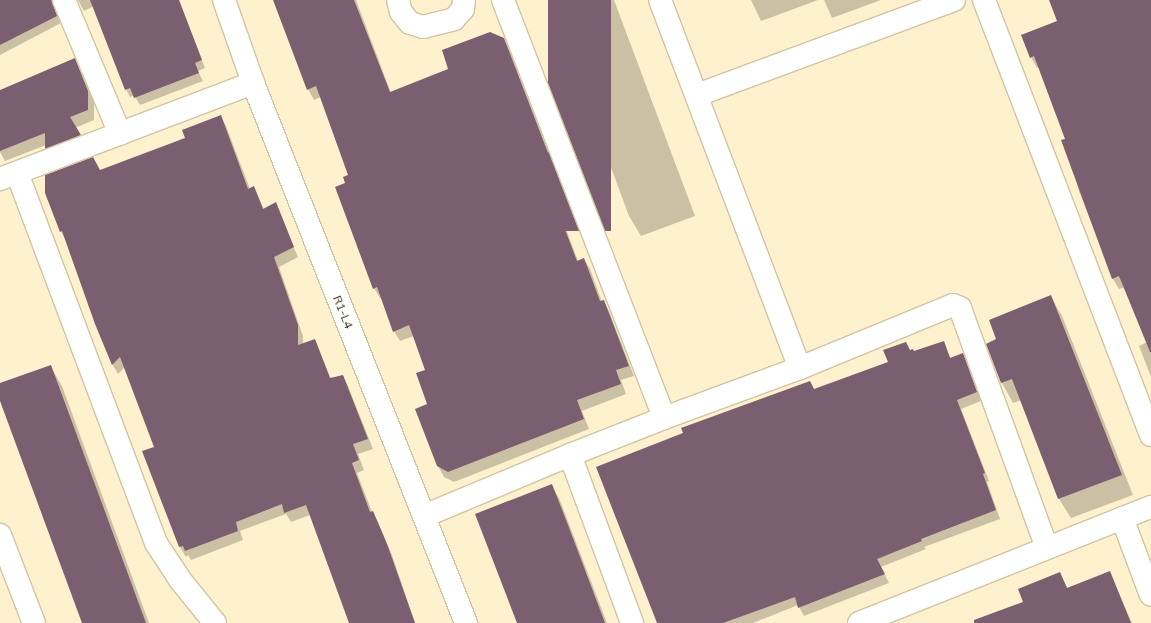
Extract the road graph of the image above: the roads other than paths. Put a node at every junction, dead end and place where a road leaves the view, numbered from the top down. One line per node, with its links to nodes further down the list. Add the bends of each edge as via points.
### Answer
1 (64, 0): 11 (street)
2 (224, 0): 9 (street, R1-L4)
3 (398, 0): 4 (street, via 401,12 410,22 423,27 454,19 463,9)
4 (464, 0)
5 (503, 0): 14 (street)
6 (660, 0): 10 (street)
7 (954, 0): 10 (street)
8 (984, 0): 15 (street)
9 (253, 83): 11 (street); 18 (street, R1-L4)
10 (697, 95): 13 (street)
11 (120, 134): 12 (street)
12 (8, 176): 25 (street, via 156,543 181,582)
13 (800, 368): 14 (street); 21 (street, via 953,304 960,308)
14 (664, 418): 16 (street)
15 (1151, 435)
16 (570, 455): 18 (street); 27 (street)
17 (1151, 507): 19 (street)
18 (424, 516): 26 (street, R1-L4)
19 (1122, 518): 21 (street); 22 (street)
20 (0, 535): 24 (street)
21 (1047, 548): 23 (street)
22 (1151, 595)
23 (886, 618): 28 (street)
24 (34, 623)
25 (215, 623)
26 (466, 623)
27 (632, 623)
28 (859, 623)

